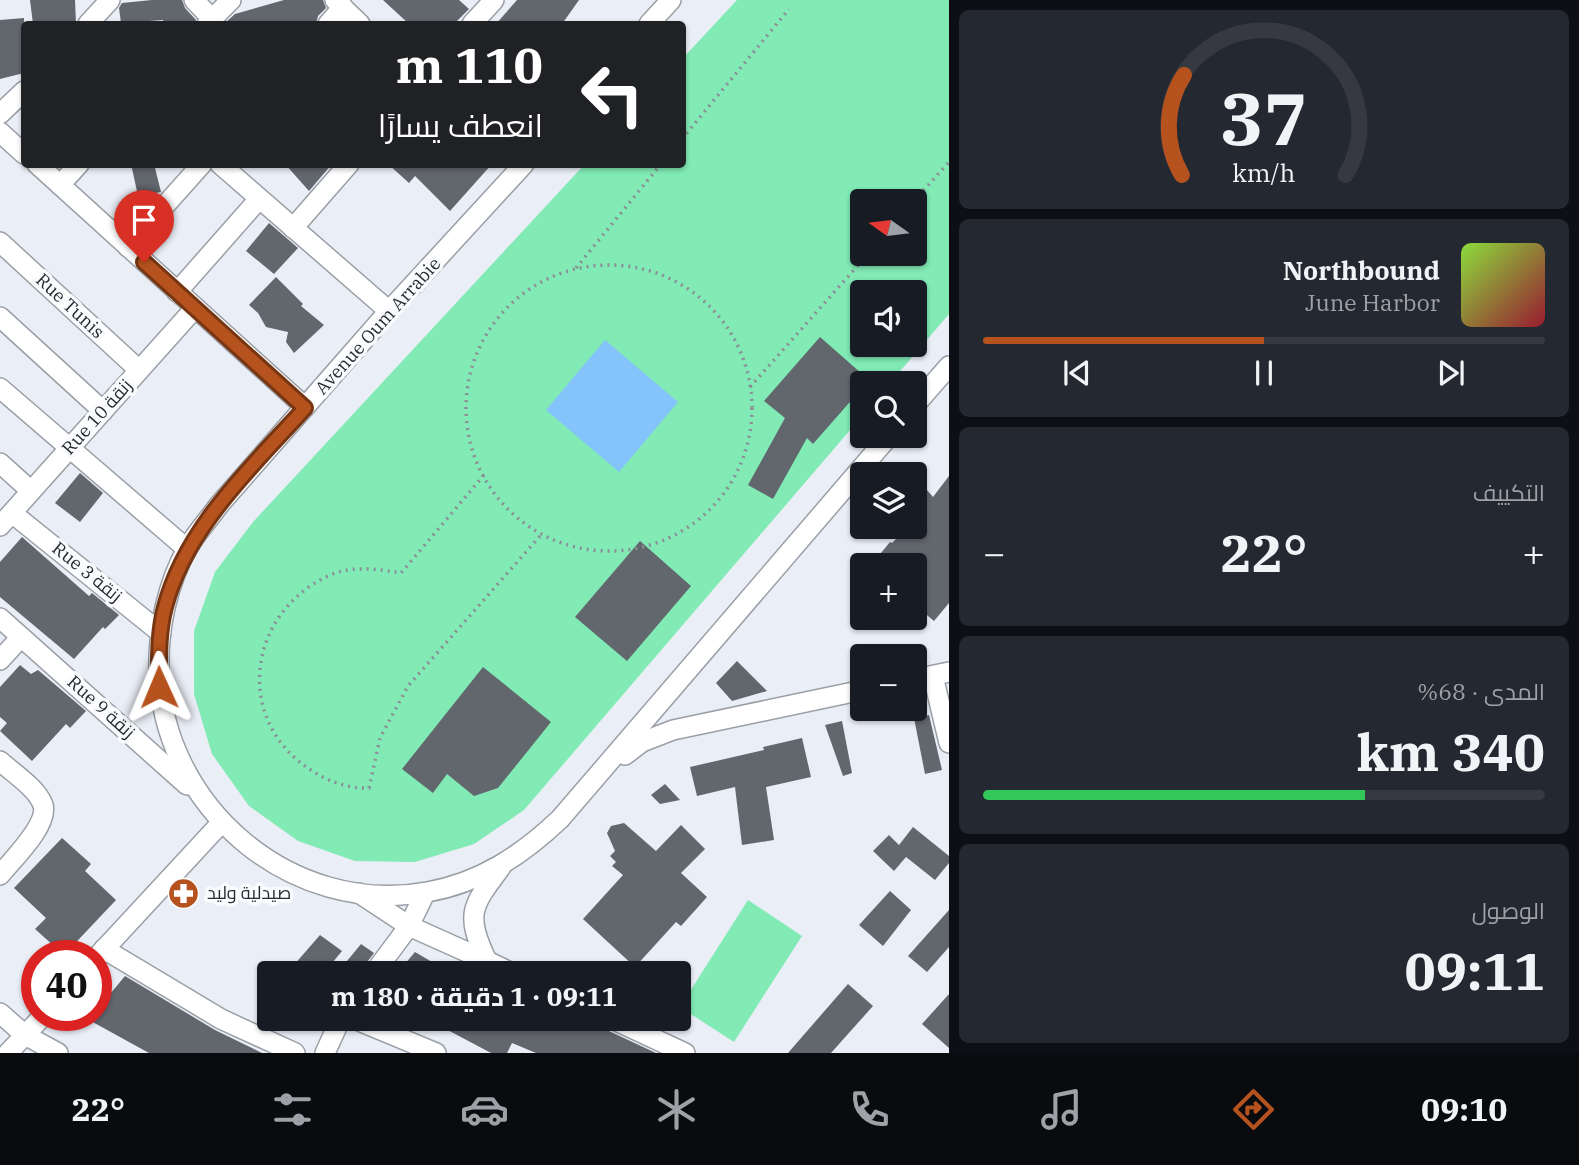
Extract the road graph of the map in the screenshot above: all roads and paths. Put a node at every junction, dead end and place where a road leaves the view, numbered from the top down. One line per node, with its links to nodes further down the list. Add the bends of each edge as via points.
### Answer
1 (110, 0): 8 (street)
2 (194, 0): 9 (street)
3 (231, 0): 10 (street)
4 (494, 0): 13 (street)
5 (671, 0): 14 (street)
6 (339, 4): 11 (street); 12 (street)
7 (789, 9): 18 (path)
8 (91, 21)
9 (209, 21)
10 (211, 21)
11 (330, 21)
12 (357, 21)
13 (475, 21)
14 (652, 21)
15 (21, 93): 16 (street)
16 (0, 114)
17 (0, 132): 19 (street)
18 (686, 134)
19 (21, 151)
20 (949, 162): 29 (path)
21 (41, 168): 28 (street)
22 (75, 168): 28 (street)
23 (198, 168): 33 (street)
24 (225, 168): 30 (street)
25 (346, 168): 31 (street)
26 (519, 168): 38 (street, Avenue Oum Arrabie)
27 (658, 168): 35 (path)
28 (60, 185): 33 (street)
29 (925, 189)
30 (259, 198): 31 (street); 36 (street)
31 (293, 228): 38 (street)
32 (0, 242): 41 (street, Rue Tunis)
33 (128, 247): 36 (street)
34 (857, 266): 42 (path)
35 (576, 268): 42 (path, via 621,264 665,275 703,299 732,333); 50 (path, via 534,285 500,315 475,358 466,407 474,456)
36 (177, 292): 37 (street)
37 (195, 308): 41 (street, Rue 10 زنقة); 45 (street)
38 (389, 311): 45 (street, Avenue Oum Arrabie)
39 (0, 317): 46 (street)
40 (949, 366): 44 (street)
41 (139, 370): 46 (street, Rue 10 زنقة)
42 (750, 387): 53 (path, via 752,420 741,464 718,503 679,534 632,551 582,550)
43 (0, 388): 47 (street)
44 (927, 391)
45 (305, 408): 54 (street, Avenue Oum Arrabie, via 219,505)
46 (103, 411): 47 (street, Rue 10 زنقة)
47 (69, 448): 51 (street, Rue 10 زنقة); 54 (street)
48 (879, 448): 63 (street)
49 (0, 463): 51 (street)
50 (484, 475): 53 (path, via 498,500); 53 (path, via 401,573 367,568 330,575 297,594 273,623 260,659 260,697 272,732 296,762 328,781 369,788 380,738 408,685)
51 (31, 491): 52 (street, Rue 10 زنقة)
52 (6, 519): 56 (street, Rue 3 زنقة)
53 (541, 535)
54 (187, 549): 56 (street, Avenue Oum Arrabie, via 164,608)
55 (0, 618): 57 (street, Rue 9 زنقة)
56 (161, 633): 64 (street, Avenue Oum Arrabie, via 159,687 167,726)
57 (22, 637): 58 (street); 64 (street, Rue 9 زنقة)
58 (0, 660)
59 (932, 676): 61 (street)
60 (850, 693): 63 (street, via 673,730 642,742)
61 (949, 743)
62 (0, 761): 67 (street, via 43,806 39,828)
63 (599, 775): 66 (street, via 560,819)
64 (201, 797): 65 (street, Avenue Oum Arrabie)
65 (224, 825): 68 (street, Avenue Oum Arrabie, via 255,852 287,871); 71 (street)
66 (502, 865): 69 (street); 74 (street, via 473,914 475,936)
67 (0, 875)
68 (358, 893): 69 (street); 70 (street)
69 (425, 893): 70 (street)
70 (409, 926): 73 (street); 74 (street)
71 (112, 941)
72 (112, 960): 83 (street, via 222,1020)
73 (383, 961)
74 (486, 961)
75 (0, 1013): 80 (street)
76 (29, 1031): 80 (street)
77 (335, 1031): 84 (street)
78 (383, 1031): 85 (street)
79 (638, 1031): 86 (street)
80 (25, 1035): 81 (street); 82 (street)
81 (8, 1053)
82 (58, 1053)
83 (295, 1053)
84 (325, 1053)
85 (436, 1053)
86 (685, 1053)

